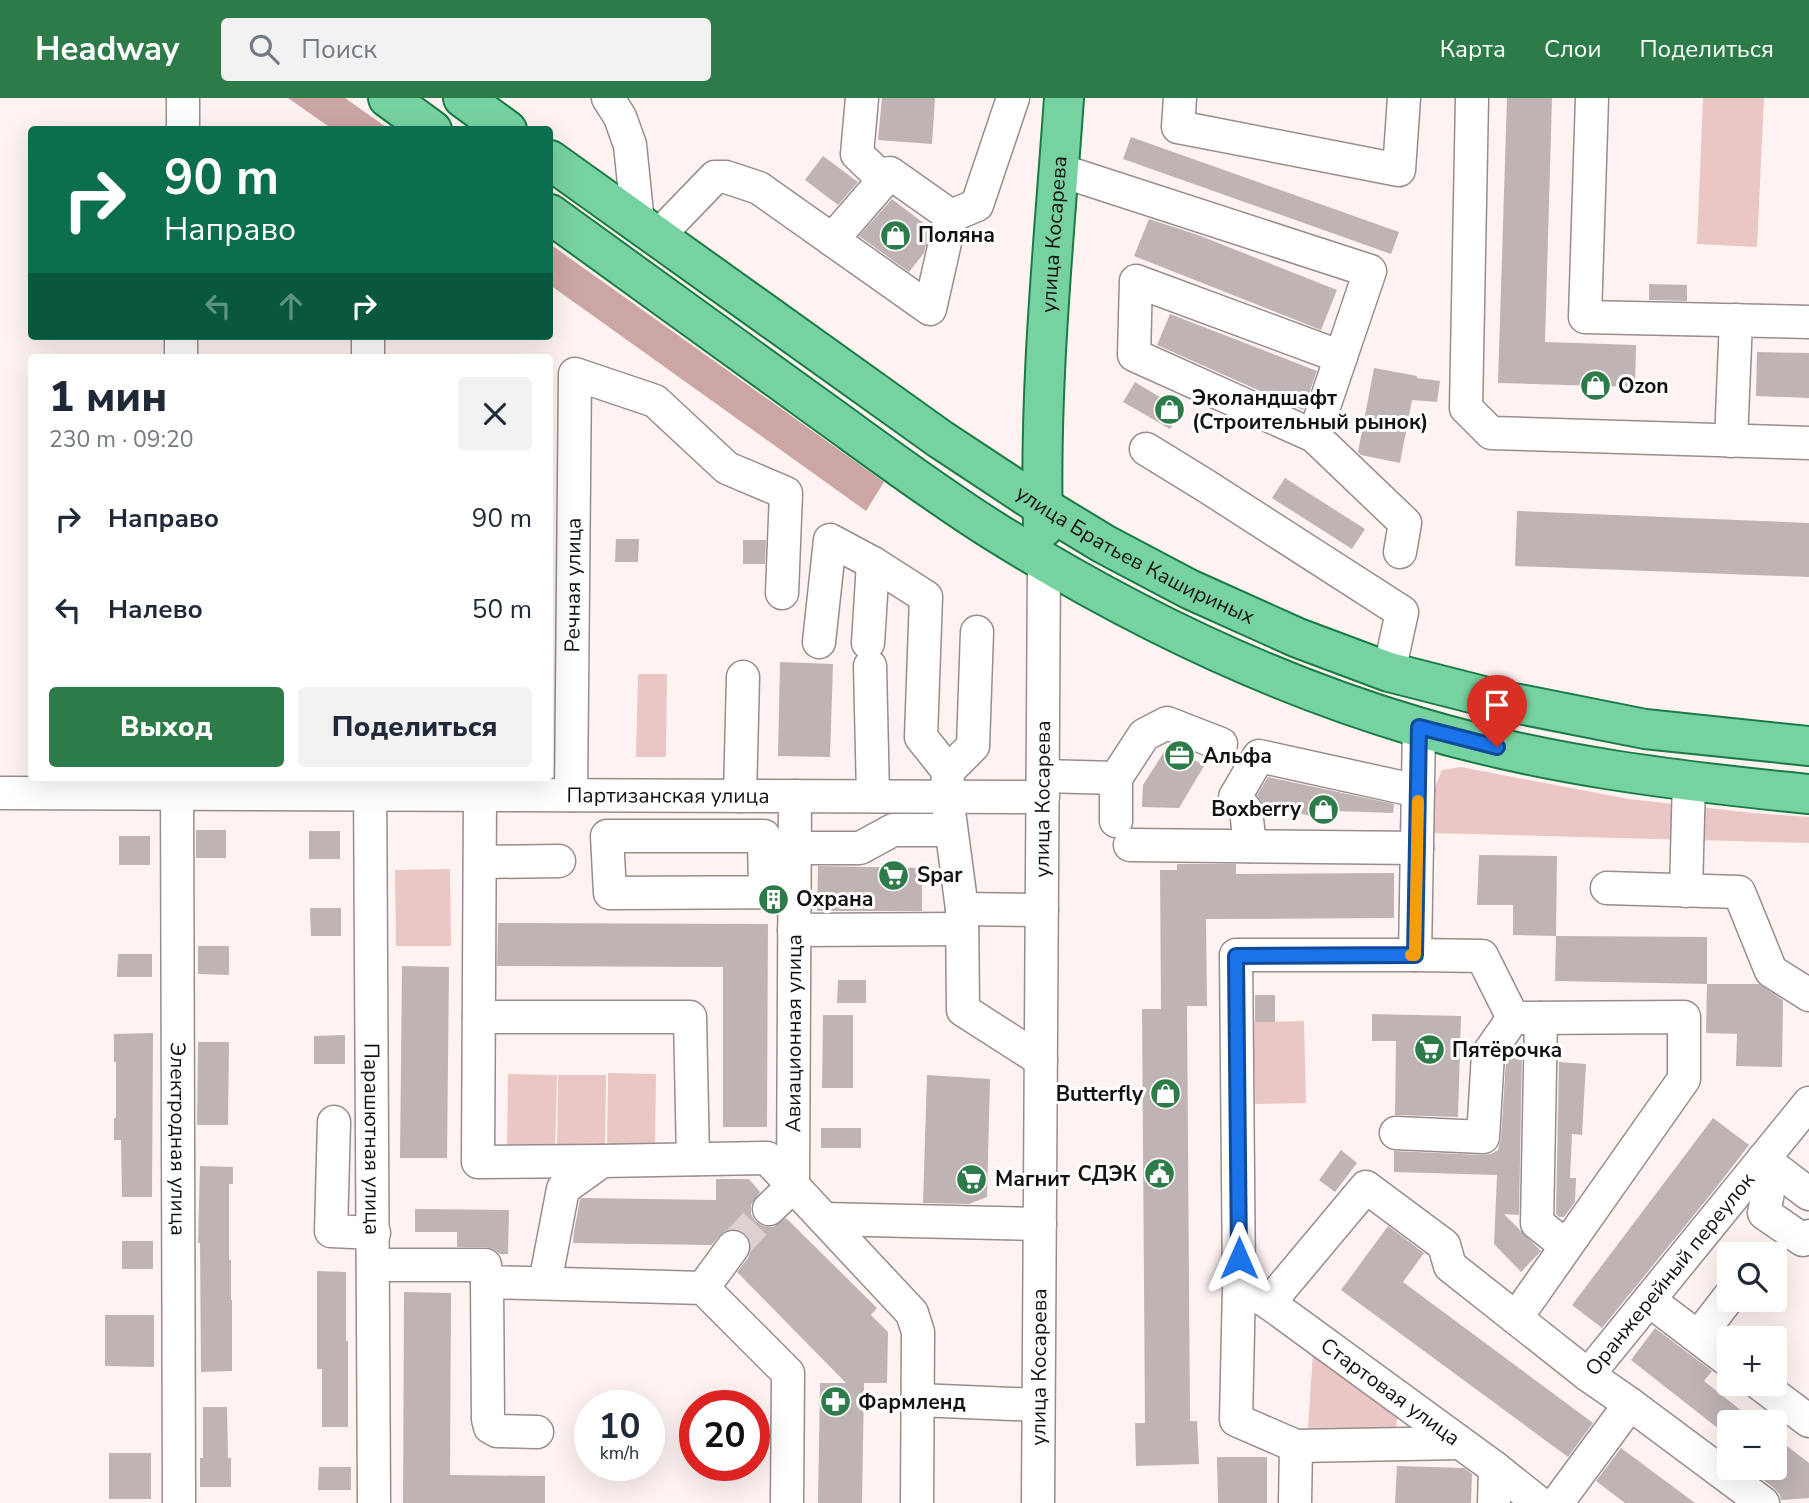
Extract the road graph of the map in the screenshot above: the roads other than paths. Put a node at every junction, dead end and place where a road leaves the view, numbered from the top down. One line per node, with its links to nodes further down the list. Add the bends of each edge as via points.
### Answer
1 (183, 98): 12 (street)
2 (388, 98): 13 (main road)
3 (463, 98): 14 (main road)
4 (608, 98): 20 (street, via 630,145)
5 (862, 98): 17 (street, via 856,154)
6 (1013, 98): 19 (street, via 977,205)
7 (1064, 98): 16 (main road, улица Косарева)
8 (1180, 98): 9 (street, via 1178,127 1399,170)
9 (1404, 98)
10 (1472, 98): 26 (street, via 1466,408 1491,433)
11 (1592, 98): 22 (street, via 1585,317)
12 (183, 126)
13 (426, 126)
14 (502, 126)
15 (553, 162): 20 (main road, улица Братьев Кашириных)
16 (1059, 170): 24 (street, via 1370,271); 29 (main road, улица Косарева, via 1044,404)
17 (884, 180): 19 (street, via 890,173); 21 (street)
18 (553, 216): 31 (main road, via 921,482)
19 (951, 216): 21 (street, via 930,309)
20 (647, 230): 21 (street, via 715,177 726,177 758,188); 29 (main road, улица Братьев Кашириных)
21 (832, 240)
22 (1736, 320): 23 (street); 26 (street)
23 (1809, 322)
24 (1341, 357): 25 (street); 25 (street, via 1136,281 1134,355)
25 (1314, 436): 30 (street, via 1405,523)
26 (1731, 441): 27 (street)
27 (1809, 443)
28 (1146, 449): 36 (street, via 1402,612)
29 (1043, 507): 31 (main road, улица Косарева); 36 (main road, улица Братьев Кашириных, via 1189,589)
30 (1400, 552)
31 (1044, 561): 38 (main road, via 1213,650 1311,691); 46 (street, улица Косарева)
32 (873, 563): 35 (street, via 830,540); 43 (street, via 926,597 921,737); 54 (street, via 869,654)
33 (782, 593): 51 (street, Речная улица, via 786,493 727,468 655,401 575,374)
34 (976, 632): 43 (street, via 973,746)
35 (819, 642)
36 (1389, 672): 40 (main road, улица Братьев Кашириных, via 1645,729)
37 (743, 677): 52 (street)
38 (1419, 727): 42 (main road, via 1523,754); 47 (street)
39 (1221, 744): 41 (street, via 1167,723 1143,736)
40 (1809, 746)
41 (1116, 778): 46 (street, Партизанская улица); 56 (street, via 1123,833)
42 (1689, 780): 49 (main road); 62 (street)
43 (947, 784): 46 (street, Партизанская улица); 54 (street, Партизанская улица); 55 (street)
44 (177, 785): 45 (street, Партизанская улица); 48 (street, Партизанская улица); 108 (street, Электродная улица)
45 (370, 786): 50 (street, Партизанская улица); 83 (street, Парашютная улица)
46 (1043, 787): 64 (street, улица Косарева)
47 (1418, 791): 56 (street, via 1259,756 1235,797 1246,810); 58 (street)
48 (0, 793)
49 (1809, 794)
50 (480, 795): 51 (street, Партизанская улица); 60 (street)
51 (571, 795): 52 (street, Партизанская улица)
52 (740, 796): 53 (street, Партизанская улица)
53 (795, 796): 54 (street, Партизанская улица); 57 (street, Авиационная улица)
54 (873, 796)
55 (951, 830): 57 (street, via 892,830 860,848); 65 (street)
56 (1250, 846): 58 (street)
57 (794, 848): 63 (street, Авиационная улица)
58 (1417, 848): 67 (street)
59 (559, 861): 60 (street)
60 (480, 862): 69 (street)
61 (1607, 888): 62 (street)
62 (1686, 891): 68 (street, via 1739,892 1771,971)
63 (780, 892): 63 (street, via 610,893 607,836 764,836); 66 (street, Авиационная улица)
64 (1042, 910): 65 (street); 71 (street, улица Косарева)
65 (962, 919): 66 (street); 71 (street, via 963,1010)
66 (794, 930): 78 (street, Авиационная улица)
67 (1415, 955): 70 (street, via 1482,956); 90 (street, via 1236,956)
68 (1809, 995)
69 (479, 1017): 75 (street, via 690,1017); 76 (street, via 478,1163)
70 (1527, 1018): 74 (street, via 1488,1054 1483,1137); 85 (street, via 1537,1223); 85 (street, via 1685,1017 1684,1079)
71 (1041, 1060): 82 (street, улица Косарева)
72 (1809, 1103): 77 (street, Оранжерейный переулок)
73 (334, 1122): 83 (street, via 331,1231)
74 (1396, 1133)
75 (693, 1159): 76 (street); 78 (street, via 767,1158)
76 (603, 1161): 89 (street, via 563,1189)
77 (1768, 1163): 79 (street); 84 (street, via 1764,1213 1803,1240); 92 (street, Оранжерейный переулок)
78 (793, 1186): 80 (street); 81 (street)
79 (1809, 1194)
80 (769, 1209)
81 (824, 1219): 82 (street); 100 (street, via 912,1313 918,1332)
82 (1040, 1224): 102 (street, улица Косарева)
83 (373, 1233): 87 (street, Парашютная улица)
84 (1809, 1236)
85 (1566, 1246): 95 (street)
86 (733, 1247): 91 (street)
87 (373, 1265): 88 (street, via 485,1265); 109 (street, Парашютная улица)
88 (487, 1282): 89 (street); 104 (street, via 490,1427)
89 (545, 1283): 91 (street)
90 (1239, 1286): 93 (street, Стартовая улица); 106 (street, via 1236,1420)
91 (703, 1288): 110 (street, via 788,1373)
92 (1649, 1300): 96 (street); 98 (street, Оранжерейный переулок)
93 (1269, 1303): 95 (street, via 1366,1187 1444,1245 1450,1266); 105 (street, Стартовая улица)
94 (1717, 1312): 96 (street)
95 (1516, 1318): 98 (street)
96 (1698, 1337): 97 (street)
97 (1717, 1352)
98 (1588, 1376): 101 (street, Оранжерейный переулок)
99 (1775, 1396): 103 (street)
100 (918, 1400): 102 (street); 111 (street)
101 (1630, 1404): 116 (street); 117 (street, Оранжерейный переулок)
102 (1038, 1405): 112 (street, улица Косарева)
103 (1809, 1422)
104 (537, 1432)
105 (1460, 1443): 106 (street); 107 (street, Стартовая улица)
106 (1296, 1446): 113 (street)
107 (1495, 1468): 114 (street); 115 (street, Стартовая улица)
108 (179, 1503)
109 (374, 1503)
110 (787, 1503)
111 (917, 1503)
112 (1038, 1503)
113 (1295, 1503)
114 (1494, 1503)
115 (1539, 1503)
116 (1557, 1503)
117 (1763, 1503)

